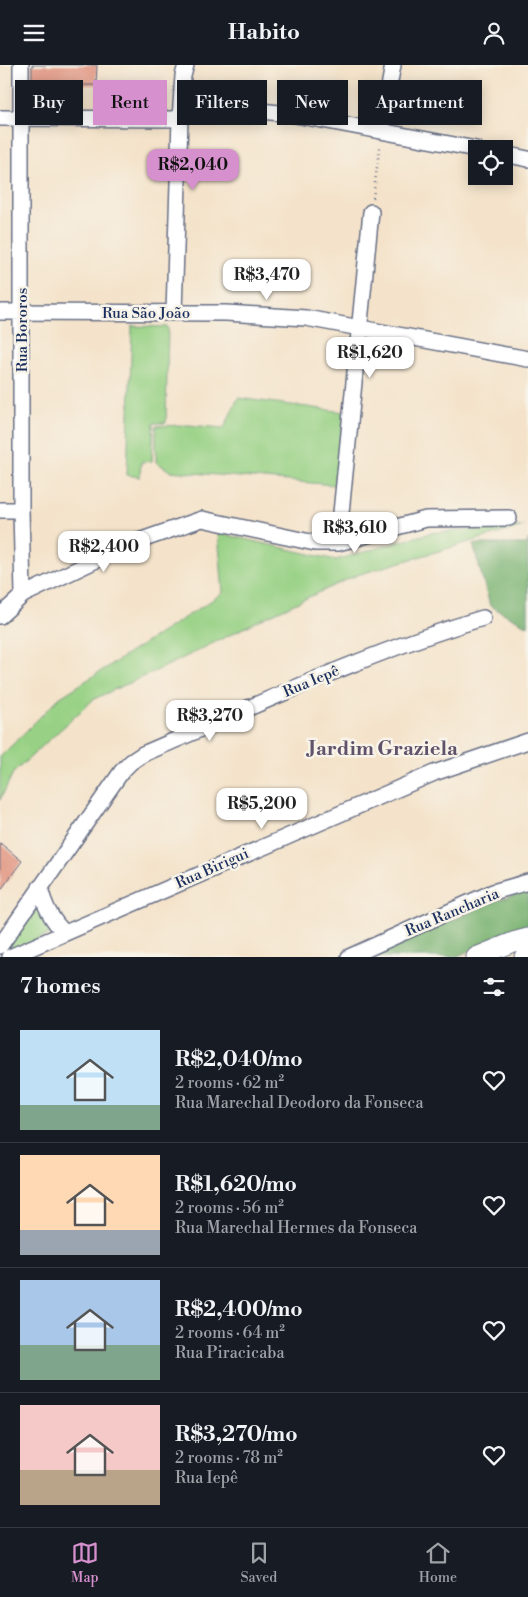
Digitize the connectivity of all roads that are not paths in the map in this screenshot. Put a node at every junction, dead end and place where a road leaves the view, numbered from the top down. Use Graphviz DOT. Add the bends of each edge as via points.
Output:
graph roads {
  1 [pos="22,65"];
  2 [pos="186,65"];
  3 [pos="393,65"];
  4 [pos="22,80"];
  5 [pos="184,80"];
  6 [pos="267,111"];
  7 [pos="0,118"];
  8 [pos="15,118"];
  9 [pos="83,118"];
  10 [pos="177,119"];
  11 [pos="21,125"];
  12 [pos="180,125"];
  13 [pos="381,131"];
  14 [pos="468,147"];
  15 [pos="513,156"];
  16 [pos="528,159"];
  17 [pos="372,212"];
  18 [pos="0,312"];
  19 [pos="22,312"];
  20 [pos="174,313"];
  21 [pos="360,327"];
  22 [pos="528,359"];
  23 [pos="0,510"];
  24 [pos="21,510"];
  25 [pos="510,518"];
  26 [pos="338,543"];
  27 [pos="23,595"];
  28 [pos="0,616"];
  29 [pos="483,618"];
  30 [pos="528,741"];
  31 [pos="528,882"];
  32 [pos="40,887"];
  33 [pos="65,933"];
  34 [pos="528,938"];
  35 [pos="0,946"];
  36 [pos="528,956"];
  37 [pos="10,957"];
  38 [pos="349,957"];
  39 [pos="476,957"];
  40 [pos="524,957"];
  1 -- 4 [label="street, Rua Bororos"];
  2 -- 5 [label="street"];
  3 -- 13 [label="street"];
  6 -- 13 [label="street"];
  7 -- 8 [label="street"];
  9 -- 10 [label="street"];
  11 -- 19 [label="street, Rua Bororos"];
  12 -- 20 [label="street"];
  13 -- 14 [label="street"];
  15 -- 16 [label="street"];
  17 -- 21 [label="street"];
  18 -- 19 [label="street, Rua São João"];
  19 -- 20 [label="street, Rua São João"];
  19 -- 24 [label="street, Rua Bororos"];
  20 -- 21 [label="street, Rua São João" via="306,318"];
  21 -- 22 [label="street, Rua São João"];
  21 -- 26 [label="street"];
  23 -- 24 [label="street"];
  24 -- 27 [label="street, Rua Bororos"];
  25 -- 26 [label="street" via="426,519"];
  26 -- 27 [label="street" via="315,543 202,519 130,544"];
  27 -- 28 [label="street"];
  29 -- 32 [label="street, Rua Iepê" via="356,662 143,754 122,771"];
  30 -- 33 [label="street, Rua Birigui" via="434,773"];
  31 -- 38 [label="street, Rua Rancharia" via="493,892"];
  32 -- 33 [label="street" via="48,913"];
  32 -- 35 [label="street, Rua Iepê"];
  33 -- 37 [label="street, Rua Birigui"];
  34 -- 39 [label="main road"];
  36 -- 40 [label="main road"];
}
